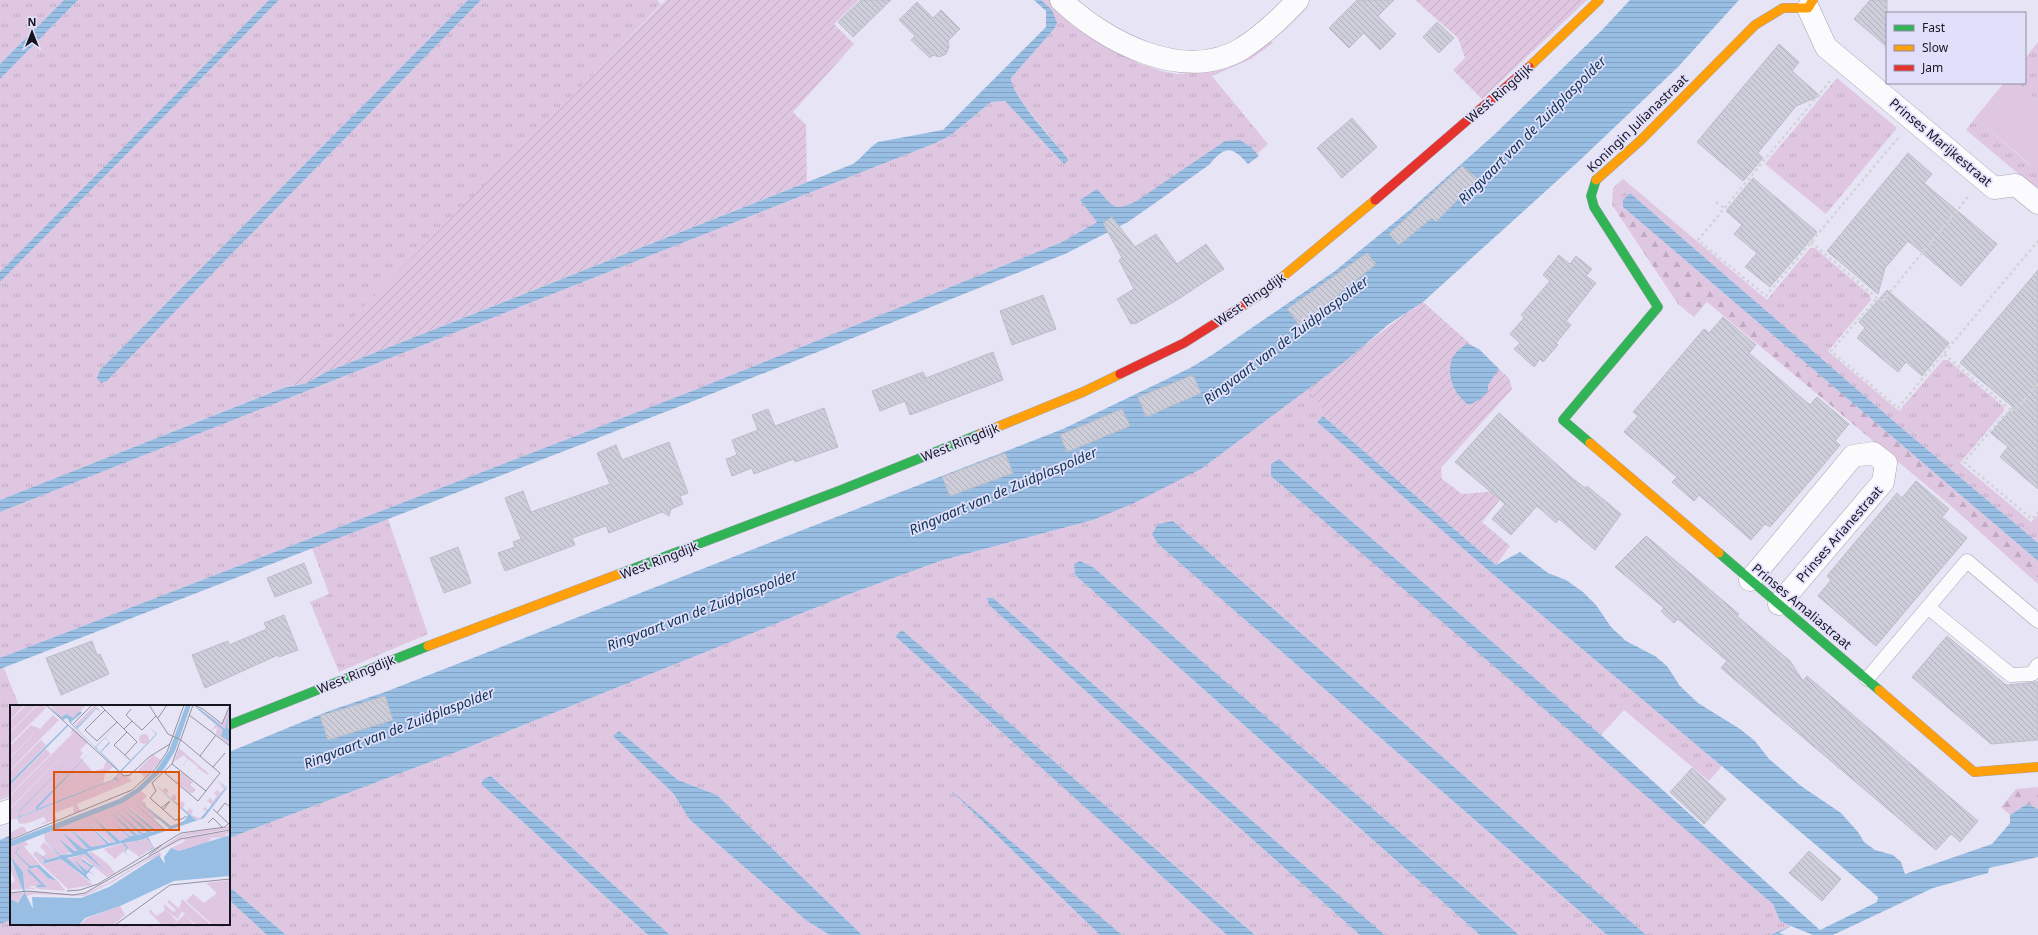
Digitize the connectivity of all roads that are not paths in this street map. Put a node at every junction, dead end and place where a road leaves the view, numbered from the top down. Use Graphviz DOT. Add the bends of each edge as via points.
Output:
graph roads {
  1 [pos="1061,0"];
  2 [pos="1298,0"];
  3 [pos="1599,0"];
  4 [pos="1810,4"];
  5 [pos="2038,204"];
  6 [pos="1563,420"];
  7 [pos="1750,580"];
  8 [pos="1779,604"];
  9 [pos="1929,608"];
  10 [pos="2038,621"];
  11 [pos="2038,665"];
  12 [pos="1867,679"];
  13 [pos="230,725"];
  14 [pos="2038,767"];
  15 [pos="10,810"];
  16 [pos="0,814"];
  1 -- 2 [label="street" via="1097,28 1129,46 1164,59 1190,61 1211,59 1242,48 1262,34"];
  3 -- 13 [label="street, West Ringdijk" via="1544,53 1414,168 1274,284 1184,343 1083,392 841,490 384,663"];
  4 -- 5 [label="street, Prinses Marijkestraat" via="1826,47 1994,188 2016,185"];
  4 -- 6 [label="street, Koningin Julianastraat" via="1783,8 1755,25 1641,140 1598,176 1591,196 1594,207 1658,307"];
  6 -- 7 [label="street, Prinses Amaliastraat"];
  7 -- 8 [label="street, Prinses Amaliastraat"];
  7 -- 8 [label="street, Prinses Arianestraat" via="1853,456 1873,453 1886,463 1883,482"];
  8 -- 12 [label="street, Prinses Amaliastraat"];
  9 -- 10 [label="lane" via="1967,561"];
  9 -- 11 [label="lane" via="2010,676 2032,674"];
  9 -- 12 [label="lane"];
  12 -- 14 [label="street, Prinses Amaliastraat" via="1974,772"];
  15 -- 16 [label="street"];
}
